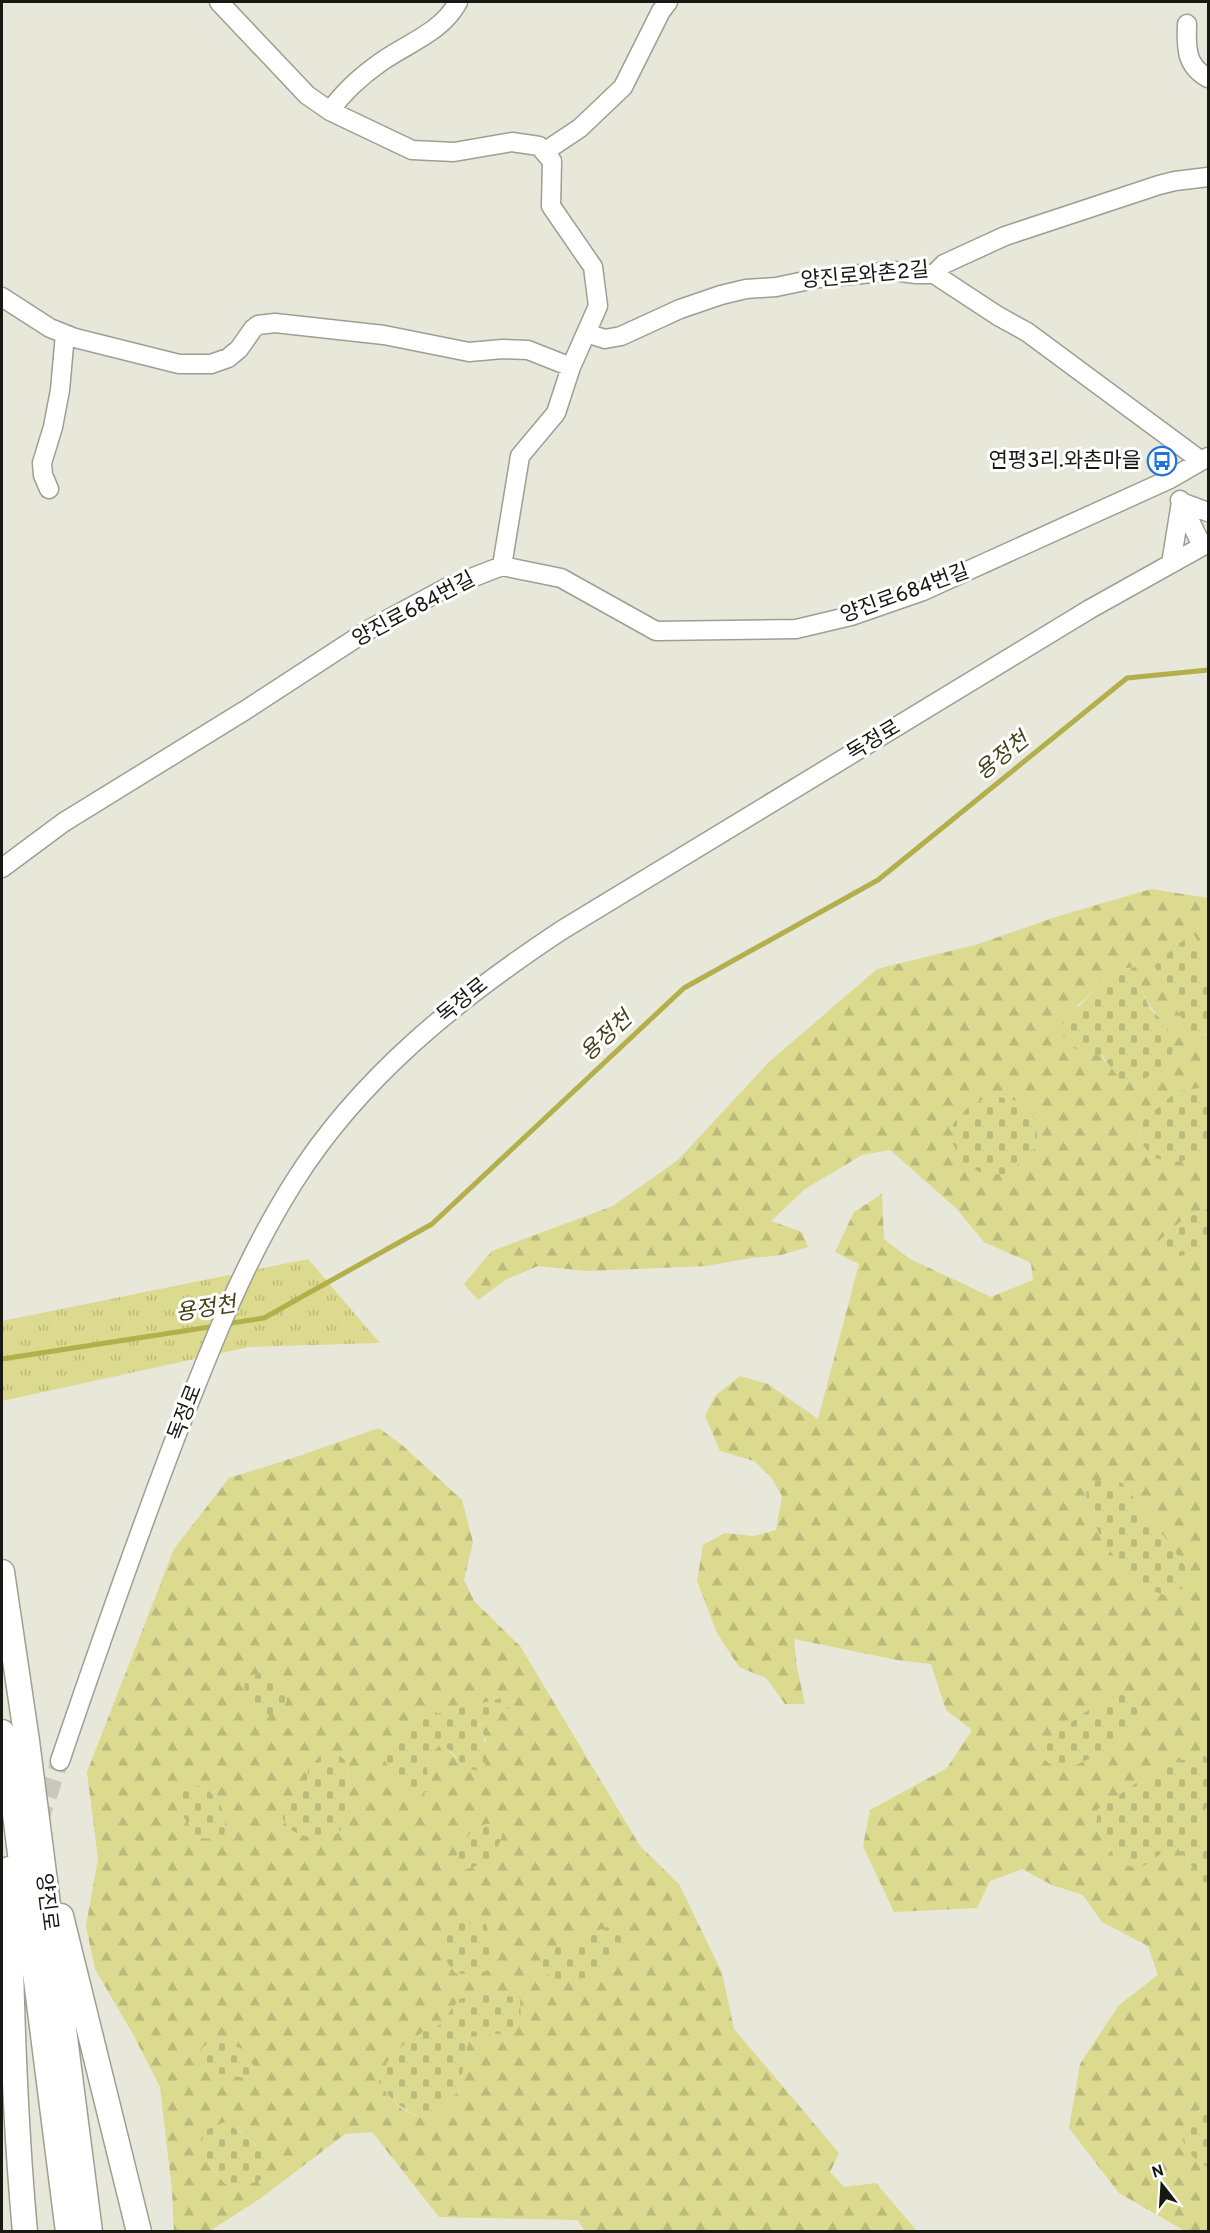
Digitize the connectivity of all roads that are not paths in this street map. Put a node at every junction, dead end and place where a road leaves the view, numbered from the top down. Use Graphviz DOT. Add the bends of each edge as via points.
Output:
graph roads {
  1 [pos="219,2"];
  2 [pos="458,2"];
  3 [pos="668,2"];
  4 [pos="1186,24"];
  5 [pos="1209,78"];
  6 [pos="330,111"];
  7 [pos="544,152"];
  8 [pos="1209,177"];
  9 [pos="934,274"];
  10 [pos="2,297"];
  11 [pos="586,333"];
  12 [pos="65,334"];
  13 [pos="571,367"];
  14 [pos="1204,458"];
  15 [pos="1170,479"];
  16 [pos="49,489"];
  17 [pos="1181,502"];
  18 [pos="1209,512"];
  19 [pos="1205,545"];
  20 [pos="1171,564"];
  21 [pos="502,566"];
  22 [pos="2,868"];
  23 [pos="2,1572"];
  24 [pos="2,1732"];
  25 [pos="27,1741"];
  26 [pos="60,1761"];
  27 [pos="7,1767"];
  28 [pos="25,2232"];
  29 [pos="68,2232"];
  30 [pos="90,2232"];
  31 [pos="139,2232"];
  1 -- 6 [label="street" via="307,95"];
  2 -- 6 [label="street" via="447,19 343,92"];
  3 -- 7 [label="street" via="623,87 580,128"];
  4 -- 5 [label="street" via="1188,60 1198,73"];
  6 -- 7 [label="street" via="412,150 454,152 512,142 539,146"];
  7 -- 11 [label="street" via="552,161 551,206 593,267 598,306"];
  8 -- 9 [label="street, 양진로와촌2길" via="1175,180 1005,236 944,264"];
  9 -- 11 [label="street, 양진로와촌2길" via="894,271 746,289 680,309 621,336 605,339"];
  9 -- 14 [label="street, 양진로684번길" via="1027,332"];
  10 -- 12 [label="street"];
  11 -- 13 [label="street"];
  12 -- 13 [label="street" via="179,364 211,364 233,354 253,329 275,323 384,335 469,352 528,350"];
  12 -- 16 [label="street" via="60,390 42,463"];
  13 -- 21 [label="street" via="556,413 520,456"];
  14 -- 15 [label="street, 양진로684번길"];
  15 -- 17 [label="street"];
  15 -- 21 [label="street, 양진로684번길" via="923,591 851,616 796,629 656,631 561,578"];
  17 -- 18 [label="street"];
  17 -- 19 [label="street"];
  17 -- 20 [label="street"];
  19 -- 20 [label="street, 독정로"];
  20 -- 26 [label="street, 독정로" via="512,963 413,1042 364,1093 294,1182 237,1289 191,1397"];
  21 -- 22 [label="street, 양진로684번길" via="448,587 370,629 64,822"];
  23 -- 25 [label="main road, 양진로"];
  24 -- 27 [label="main road, 양진로"];
  25 -- 30 [label="main road, 양진로"];
  25 -- 31 [label="main road" via="61,1916"];
  27 -- 28 [label="main road" via="11,1992"];
  27 -- 29 [label="main road, 양진로"];
}
